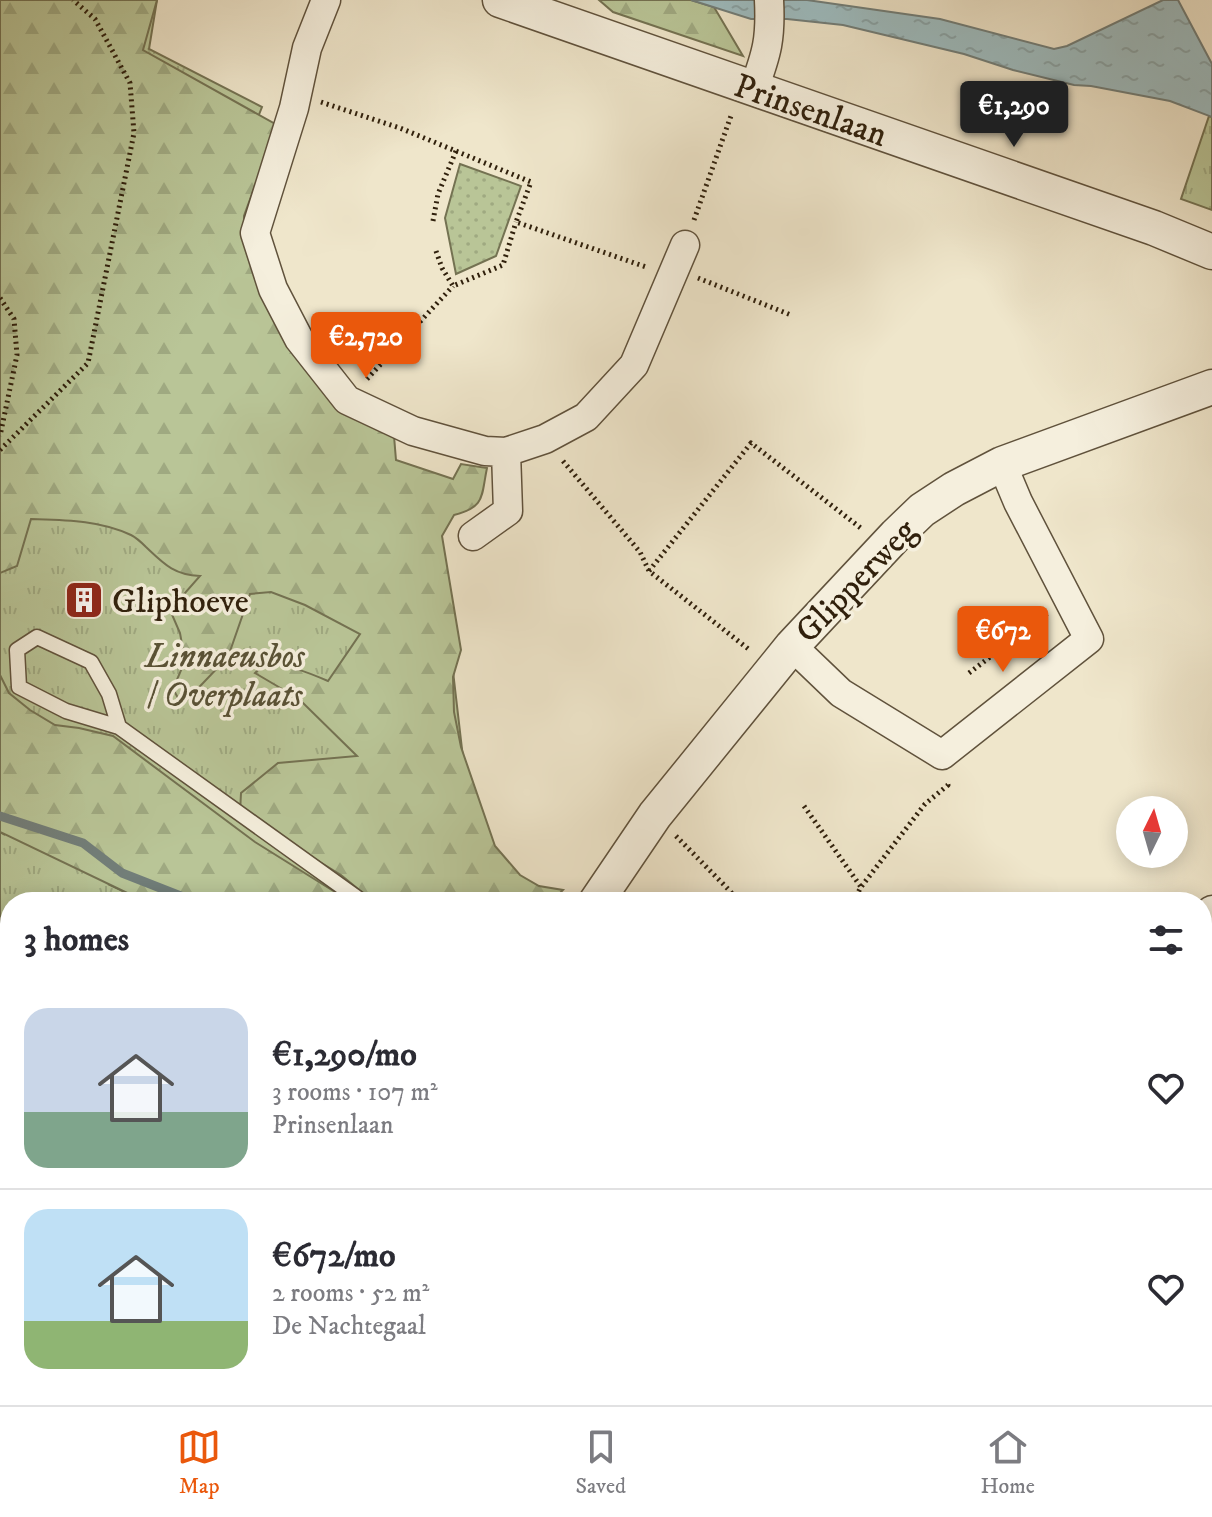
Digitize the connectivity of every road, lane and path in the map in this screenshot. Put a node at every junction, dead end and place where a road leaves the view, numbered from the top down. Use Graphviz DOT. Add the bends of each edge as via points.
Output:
graph roads {
  1 [pos="73,0"];
  2 [pos="326,0"];
  3 [pos="500,0"];
  4 [pos="769,0"];
  5 [pos="555,9"];
  6 [pos="754,88"];
  7 [pos="297,96"];
  8 [pos="456,151"];
  9 [pos="433,221"];
  10 [pos="516,222"];
  11 [pos="436,251"];
  12 [pos="1212,252"];
  13 [pos="678,263"];
  14 [pos="453,286"];
  15 [pos="0,298"];
  16 [pos="791,315"];
  17 [pos="1212,387"];
  18 [pos="347,400"];
  19 [pos="0,436"];
  20 [pos="545,439"];
  21 [pos="0,450"];
  22 [pos="506,452"];
  23 [pos="1002,464"];
  24 [pos="473,536"];
  25 [pos="884,547"];
  26 [pos="649,571"];
  27 [pos="1068,598"];
  28 [pos="783,657"];
  29 [pos="969,673"];
  30 [pos="119,727"];
  31 [pos="942,755"];
  32 [pos="804,806"];
  33 [pos="655,815"];
  34 [pos="861,887"];
  35 [pos="349,892"];
  36 [pos="603,892"];
  37 [pos="731,892"];
  38 [pos="858,892"];
  1 -- 21 [label="path" via="95,19 130,83 134,133 88,363"];
  2 -- 7 [label="street" via="307,48"];
  3 -- 5 [label="street, Prinsenlaan"];
  4 -- 6 [label="street" via="767,52"];
  5 -- 6 [label="street, Prinsenlaan"];
  6 -- 12 [label="street, Prinsenlaan"];
  6 -- 13 [label="path" via="732,113"];
  7 -- 8 [label="path"];
  7 -- 18 [label="street" via="255,233 273,289 299,339"];
  8 -- 9 [label="path"];
  8 -- 10 [label="path" via="531,182"];
  10 -- 13 [label="path"];
  10 -- 14 [label="path" via="503,265"];
  11 -- 14 [label="path"];
  13 -- 16 [label="path"];
  13 -- 20 [label="street" via="634,365 586,417"];
  14 -- 18 [label="path"];
  15 -- 19 [label="path" via="14,319 17,355"];
  17 -- 23 [label="street, Glipperweg"];
  18 -- 22 [label="street" via="413,431"];
  20 -- 22 [label="street"];
  20 -- 26 [label="path" via="640,552"];
  22 -- 24 [label="street" via="508,511"];
  23 -- 25 [label="street, Glipperweg" via="922,510"];
  23 -- 27 [label="street"];
  25 -- 26 [label="path" via="751,443"];
  25 -- 28 [label="street, Glipperweg"];
  26 -- 28 [label="path"];
  27 -- 29 [label="path"];
  27 -- 31 [label="street" via="1089,639"];
  28 -- 31 [label="street"];
  28 -- 33 [label="street, Glipperweg"];
  30 -- 30 [label="lane" via="91,662 37,637 17,650 19,687 66,711"];
  30 -- 35 [label="lane"];
  31 -- 34 [label="path" via="948,785 925,804"];
  32 -- 34 [label="path"];
  33 -- 36 [label="street, Glipperweg"];
  33 -- 37 [label="path"];
  34 -- 38 [label="path"];
}
